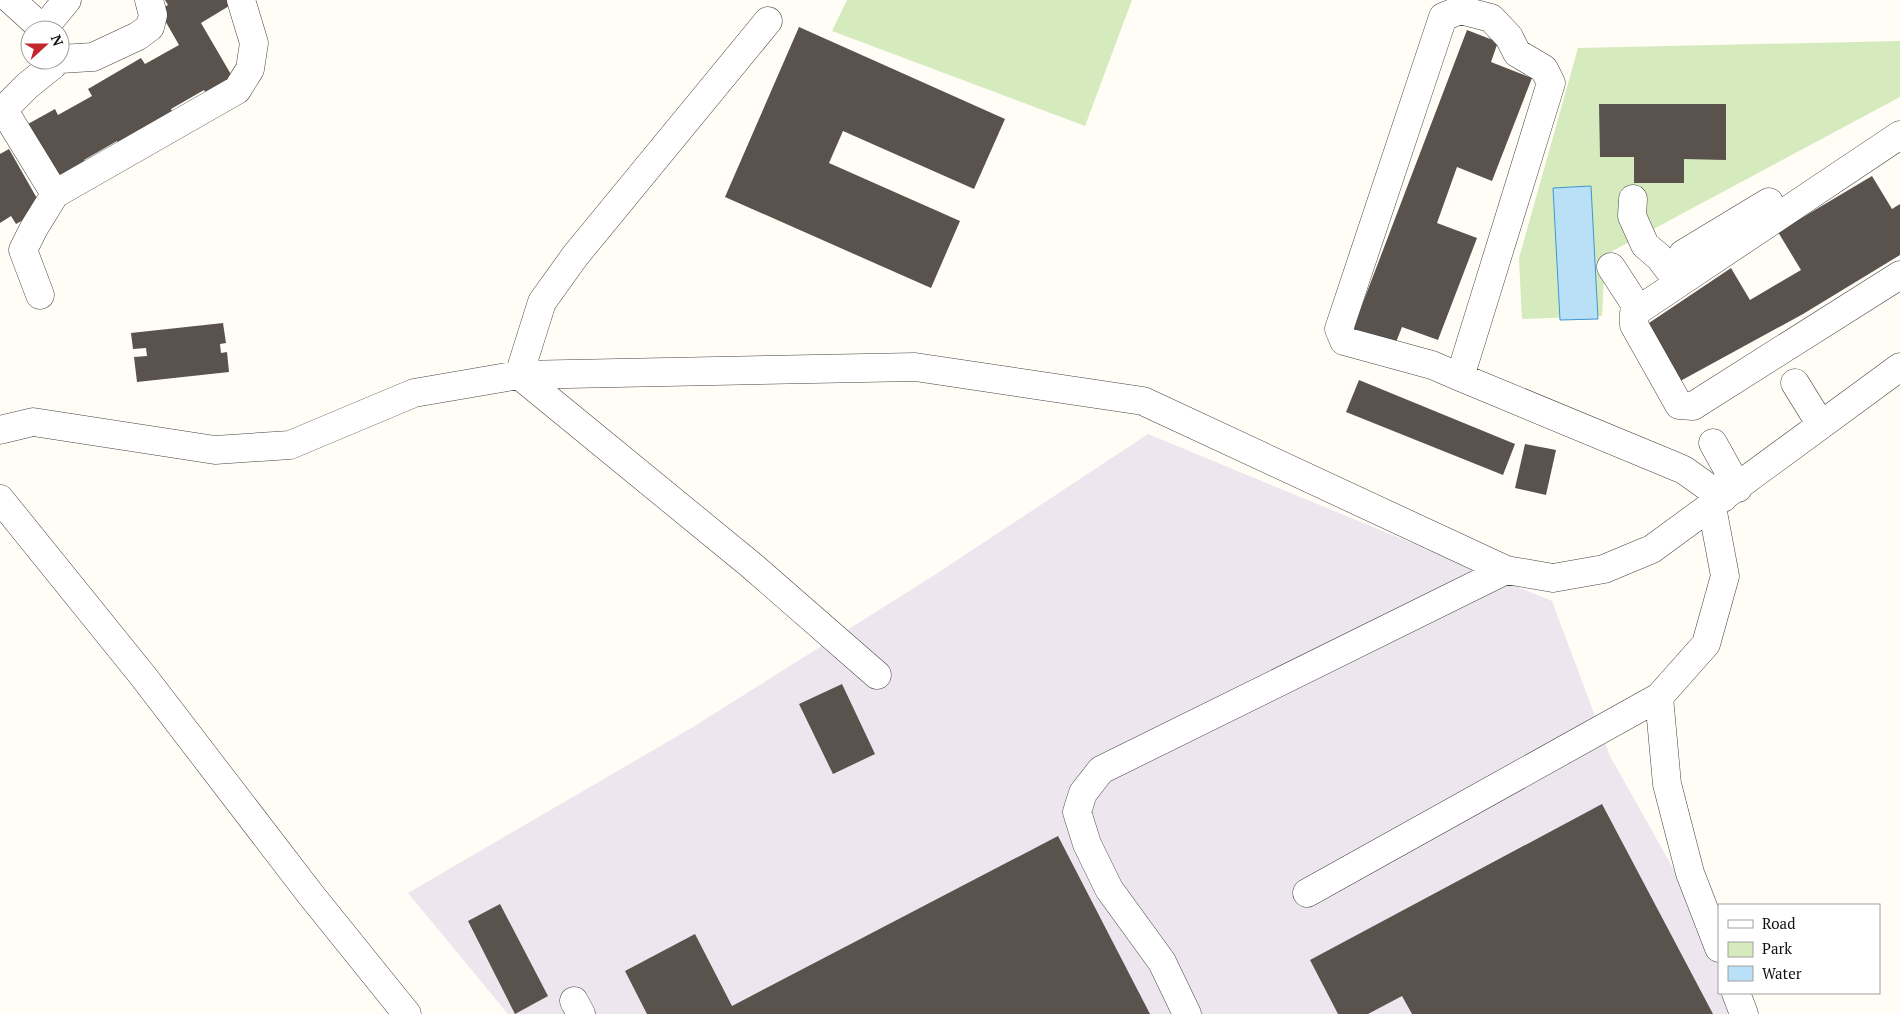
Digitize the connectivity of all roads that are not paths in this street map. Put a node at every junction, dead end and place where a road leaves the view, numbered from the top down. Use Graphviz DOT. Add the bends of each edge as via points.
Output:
graph roads {
  1 [pos="67,0"];
  2 [pos="149,0"];
  3 [pos="241,0"];
  4 [pos="14,1"];
  5 [pos="34,20"];
  6 [pos="51,20"];
  7 [pos="768,21"];
  8 [pos="70,58"];
  9 [pos="46,70"];
  10 [pos="2,111"];
  11 [pos="1900,135"];
  12 [pos="1842,174"];
  13 [pos="55,194"];
  14 [pos="1633,199"];
  15 [pos="1683,254"];
  16 [pos="1611,267"];
  17 [pos="1900,275"];
  18 [pos="1679,283"];
  19 [pos="40,295"];
  20 [pos="1639,310"];
  21 [pos="1900,367"];
  22 [pos="519,375"];
  23 [pos="1460,377"];
  24 [pos="1795,382"];
  25 [pos="1821,425"];
  26 [pos="0,430"];
  27 [pos="1713,443"];
  28 [pos="1724,498"];
  29 [pos="0,500"];
  30 [pos="1506,570"];
  31 [pos="877,675"];
  32 [pos="1659,697"];
  33 [pos="1307,893"];
  34 [pos="1718,945"];
  35 [pos="1736,994"];
  36 [pos="407,1014"];
  37 [pos="1187,1014"];
  38 [pos="1744,1014"];
  1 -- 6 [label="street"];
  2 -- 8 [label="street" via="154,15 150,27 138,36 93,57"];
  3 -- 13 [label="street" via="254,43 250,69 237,90"];
  4 -- 5 [label="street"];
  7 -- 22 [label="street" via="575,256 542,302"];
  9 -- 10 [label="street"];
  10 -- 13 [label="street"];
  11 -- 12 [label="street"];
  12 -- 15 [label="street" via="1825,168"];
  12 -- 18 [label="street"];
  13 -- 19 [label="street" via="23,250"];
  14 -- 18 [label="street" via="1632,216 1645,244"];
  16 -- 20 [label="street"];
  17 -- 20 [label="street" via="1693,406 1679,405 1634,325 1634,313"];
  18 -- 20 [label="street"];
  21 -- 25 [label="street"];
  22 -- 26 [label="street" via="414,393 290,444 215,450 33,422"];
  22 -- 30 [label="street" via="915,368 1143,401"];
  22 -- 31 [label="street" via="751,565"];
  23 -- 23 [label="street" via="1432,365 1344,341 1339,329 1443,17 1460,10 1491,18 1509,38 1517,53 1544,69 1551,83"];
  23 -- 28 [label="street" via="1677,467"];
  24 -- 25 [label="street"];
  25 -- 28 [label="street"];
  27 -- 28 [label="street"];
  28 -- 30 [label="street" via="1652,550 1604,569 1553,578"];
  28 -- 32 [label="street" via="1725,576 1706,644"];
  29 -- 36 [label="street" via="143,676"];
  30 -- 37 [label="street" via="1101,770 1083,793 1077,812 1087,844 1109,889 1162,962"];
  32 -- 33 [label="street"];
  32 -- 34 [label="street" via="1667,784 1690,873"];
  35 -- 38 [label="street"];
}
